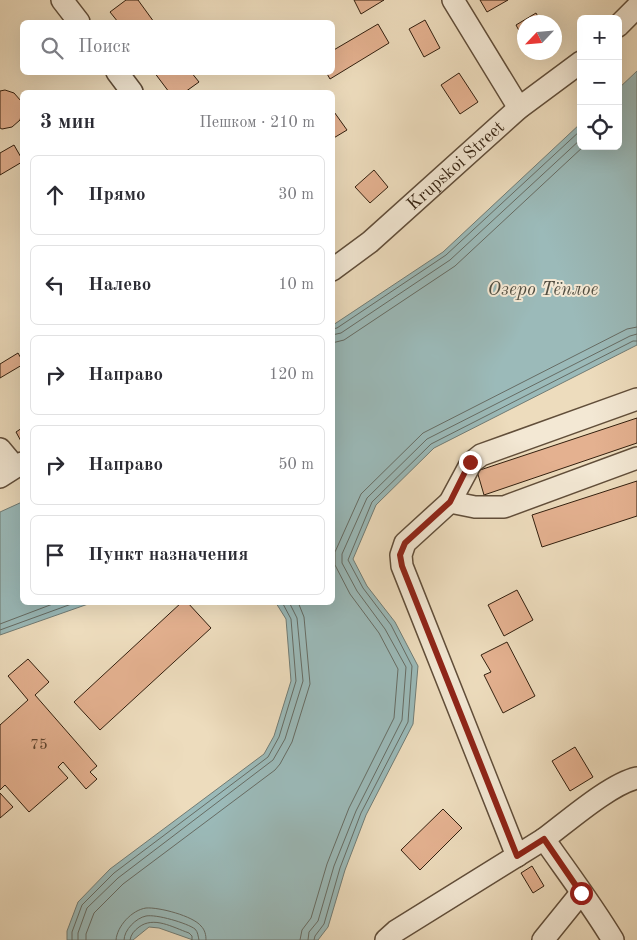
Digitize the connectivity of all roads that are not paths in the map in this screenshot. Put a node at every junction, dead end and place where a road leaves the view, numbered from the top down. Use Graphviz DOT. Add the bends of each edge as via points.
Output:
graph roads {
  1 [pos="62,0"];
  2 [pos="452,0"];
  3 [pos="637,8"];
  4 [pos="77,20"];
  5 [pos="622,22"];
  6 [pos="577,65"];
  7 [pos="119,75"];
  8 [pos="130,90"];
  9 [pos="519,108"];
  10 [pos="335,268"];
  11 [pos="637,399"];
  12 [pos="0,449"];
  13 [pos="637,458"];
  14 [pos="12,469"];
  15 [pos="450,502"];
  16 [pos="637,778"];
  17 [pos="544,839"];
  18 [pos="517,856"];
  19 [pos="581,893"];
  20 [pos="386,940"];
  21 [pos="543,940"];
  22 [pos="612,940"];
  1 -- 4 [label="street"];
  2 -- 9 [label="street"];
  3 -- 5 [label="street"];
  6 -- 9 [label="street, Krupskoi Street"];
  7 -- 8 [label="street"];
  9 -- 10 [label="street, Krupskoi Street" via="370,242"];
  11 -- 15 [label="street" via="481,455 470,462"];
  12 -- 14 [label="street"];
  13 -- 15 [label="street" via="504,506 475,507"];
  15 -- 18 [label="street" via="405,543 400,555 402,566"];
  16 -- 17 [label="street" via="598,798"];
  17 -- 18 [label="street"];
  17 -- 19 [label="street"];
  18 -- 20 [label="street"];
  19 -- 21 [label="street"];
  19 -- 22 [label="street"];
}
